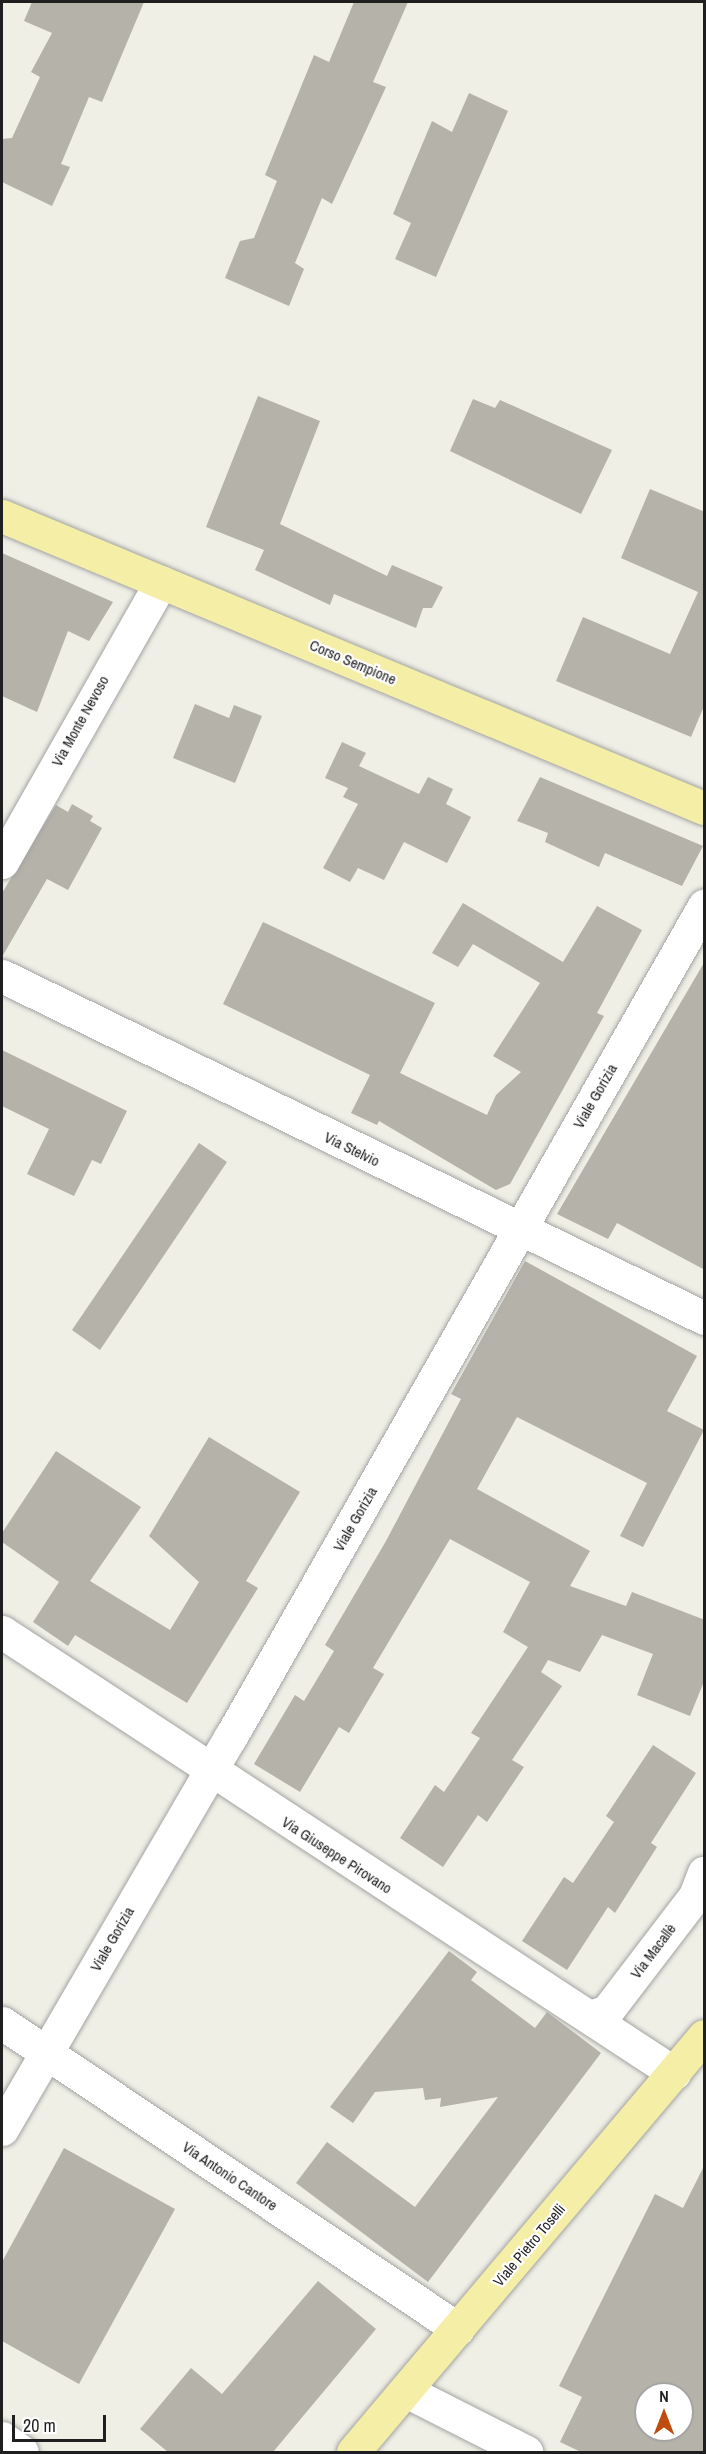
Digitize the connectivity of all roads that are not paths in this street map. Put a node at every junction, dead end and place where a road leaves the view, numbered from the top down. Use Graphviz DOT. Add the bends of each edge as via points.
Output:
graph roads {
  1 [pos="2,516"];
  2 [pos="161,582"];
  3 [pos="705,808"];
  4 [pos="2,862"];
  5 [pos="705,906"];
  6 [pos="2,976"];
  7 [pos="518,1231"];
  8 [pos="705,1318"];
  9 [pos="2,1632"];
  10 [pos="209,1772"];
  11 [pos="701,1891"];
  12 [pos="590,2017"];
  13 [pos="2,2023"];
  14 [pos="705,2037"];
  15 [pos="46,2052"];
  16 [pos="674,2073"];
  17 [pos="2,2129"];
  18 [pos="458,2329"];
  19 [pos="406,2391"];
  20 [pos="2,2438"];
  21 [pos="22,2452"];
  22 [pos="353,2452"];
  23 [pos="526,2452"];
  1 -- 2 [label="main road, Corso Sempione"];
  2 -- 3 [label="main road, Corso Sempione"];
  2 -- 4 [label="street, Via Monte Nevoso"];
  5 -- 7 [label="street, Viale Gorizia"];
  6 -- 7 [label="street, Via Stelvio"];
  7 -- 8 [label="street, Via Stelvio"];
  7 -- 10 [label="street, Viale Gorizia"];
  9 -- 10 [label="street, Via Giuseppe Pirovano"];
  10 -- 12 [label="street, Via Giuseppe Pirovano"];
  10 -- 15 [label="street, Viale Gorizia"];
  11 -- 12 [label="street, Via Macallè" via="607,2011"];
  12 -- 16 [label="street, Via Giuseppe Pirovano"];
  13 -- 15 [label="street, Via Antonio Cantore"];
  14 -- 16 [label="main road, Viale Pietro Toselli"];
  15 -- 17 [label="street, Viale Gorizia"];
  15 -- 18 [label="street, Via Antonio Cantore"];
  16 -- 18 [label="main road, Viale Pietro Toselli"];
  18 -- 19 [label="main road, Viale Pietro Toselli"];
  19 -- 22 [label="main road, Viale Pietro Toselli"];
  19 -- 23 [label="street"];
  20 -- 21 [label="street"];
}
